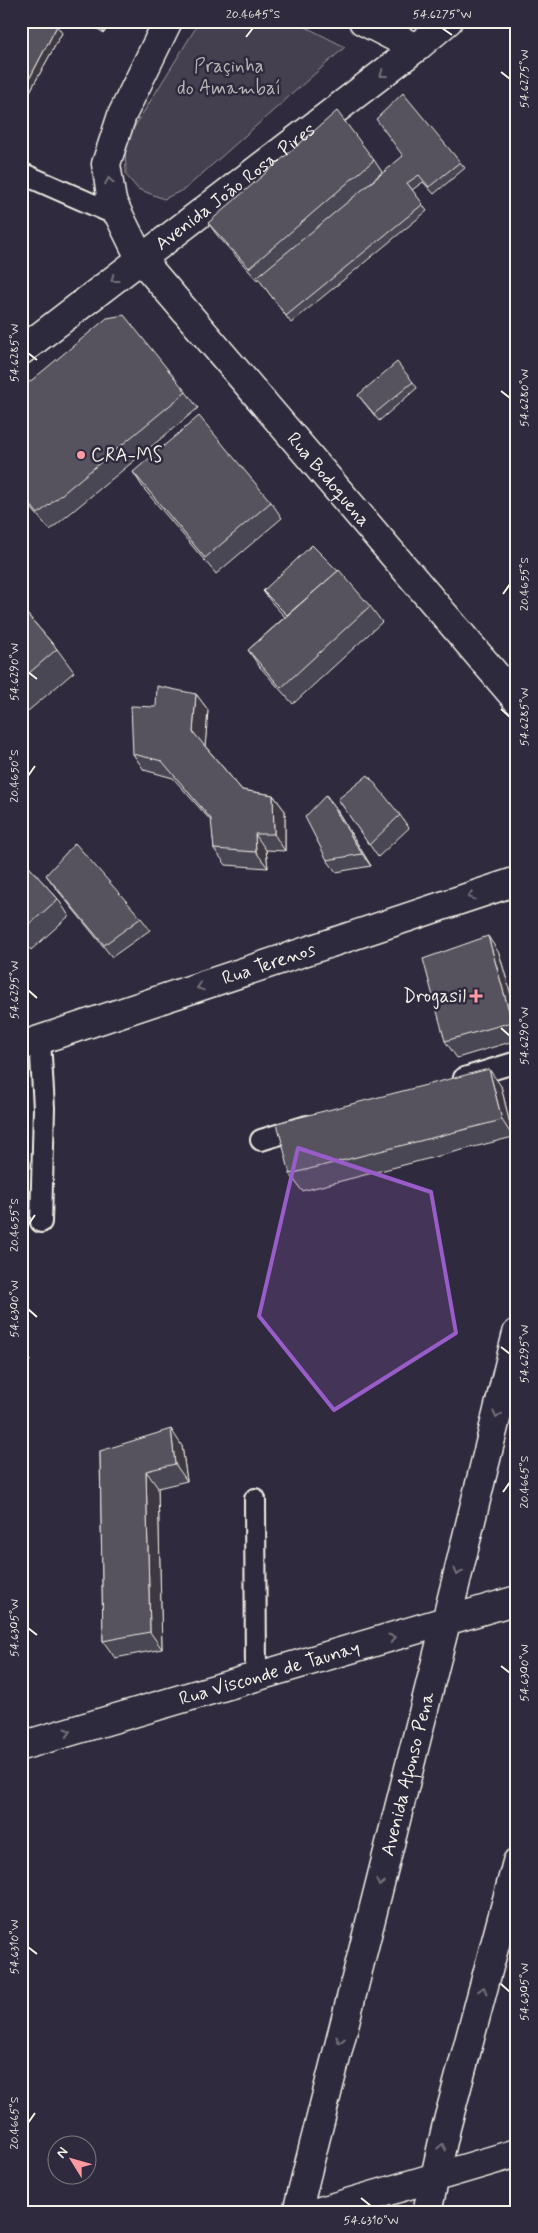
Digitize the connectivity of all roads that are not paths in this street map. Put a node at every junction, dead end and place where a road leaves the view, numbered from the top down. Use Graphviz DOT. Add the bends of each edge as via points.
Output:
graph roads {
  1 [pos="168,21"];
  2 [pos="362,21"];
  3 [pos="448,21"];
  4 [pos="416,48"];
  5 [pos="21,174"];
  6 [pos="119,216"];
  7 [pos="140,258"];
  8 [pos="21,351"];
  9 [pos="517,700"];
  10 [pos="517,881"];
  11 [pos="30,1043"];
  12 [pos="517,1062"];
  13 [pos="450,1082"];
  14 [pos="327,1120"];
  15 [pos="261,1140"];
  16 [pos="41,1222"];
  17 [pos="517,1333"];
  18 [pos="256,1499"];
  19 [pos="517,1600"];
  20 [pos="446,1622"];
  21 [pos="256,1677"];
  22 [pos="21,1746"];
  23 [pos="517,1864"];
  24 [pos="517,2153"];
  25 [pos="436,2178"];
  26 [pos="297,2212"];
  27 [pos="317,2212"];
  28 [pos="427,2212"];
  6 -- 1 [label="street, Rua Bodoquena, one-way" via="112,201 106,164 122,115"];
  2 -- 4 [label="street"];
  3 -- 4 [label="street, Avenida João Rosa Pires"];
  4 -- 7 [label="street, Avenida João Rosa Pires, one-way"];
  5 -- 6 [label="lane"];
  6 -- 7 [label="street, Rua Bodoquena"];
  7 -- 8 [label="street, Avenida João Rosa Pires, one-way"];
  7 -- 9 [label="street, Rua Bodoquena"];
  10 -- 11 [label="street, Rua Terenos, one-way"];
  11 -- 16 [label="lane" via="44,1108"];
  12 -- 13 [label="lane"];
  14 -- 15 [label="lane"];
  17 -- 20 [label="street, Avenida Afonso Pena, one-way"];
  18 -- 21 [label="lane"];
  19 -- 20 [label="street, Rua Visconde de Taunay"];
  21 -- 20 [label="street, Rua Visconde de Taunay, one-way"];
  20 -- 26 [label="street, Avenida Afonso Pena, one-way"];
  22 -- 21 [label="street, Rua Visconde de Taunay, one-way"];
  25 -- 23 [label="street, one-way" via="446,2128"];
  24 -- 25 [label="street"];
  25 -- 27 [label="street"];
  25 -- 28 [label="street"];
}
